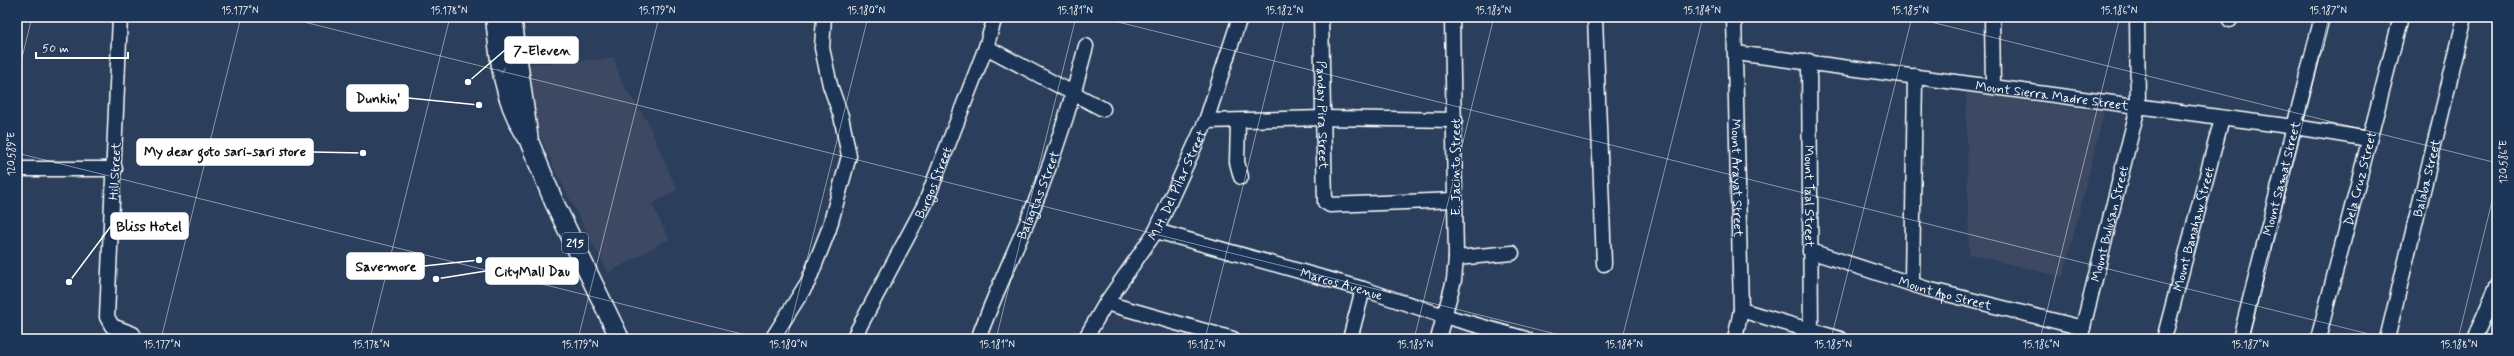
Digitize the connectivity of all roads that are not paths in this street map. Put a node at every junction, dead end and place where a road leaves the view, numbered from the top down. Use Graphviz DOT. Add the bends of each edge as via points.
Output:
graph roads {
  1 [pos="120,17"];
  2 [pos="495,17"];
  3 [pos="512,17"];
  4 [pos="824,17"];
  5 [pos="995,17"];
  6 [pos="1240,17"];
  7 [pos="1321,17"];
  8 [pos="1452,17"];
  9 [pos="1595,17"];
  10 [pos="1734,17"];
  11 [pos="1992,17"];
  12 [pos="2137,17"];
  13 [pos="2322,17"];
  14 [pos="2401,17"];
  15 [pos="2465,17"];
  16 [pos="1086,46"];
  17 [pos="986,47"];
  18 [pos="1736,53"];
  19 [pos="1809,61"];
  20 [pos="1915,76"];
  21 [pos="1993,86"];
  22 [pos="1073,95"];
  23 [pos="2138,107"];
  24 [pos="1102,110"];
  25 [pos="1324,118"];
  26 [pos="2222,118"];
  27 [pos="1455,120"];
  28 [pos="1206,121"];
  29 [pos="1238,122"];
  30 [pos="2295,126"];
  31 [pos="2369,140"];
  32 [pos="529,141"];
  33 [pos="17,169"];
  34 [pos="115,170"];
  35 [pos="1242,177"];
  36 [pos="1455,200"];
  37 [pos="1156,231"];
  38 [pos="1810,251"];
  39 [pos="1512,253"];
  40 [pos="1456,258"];
  41 [pos="1604,264"];
  42 [pos="1912,283"];
  43 [pos="2497,286"];
  44 [pos="1363,289"];
  45 [pos="1106,303"];
  46 [pos="1741,310"];
  47 [pos="1444,316"];
  48 [pos="1811,331"];
  49 [pos="2081,334"];
  50 [pos="133,336"];
  51 [pos="620,339"];
  52 [pos="772,339"];
  53 [pos="853,339"];
  54 [pos="978,339"];
  55 [pos="1085,339"];
  56 [pos="1233,339"];
  57 [pos="1350,339"];
  58 [pos="1438,339"];
  59 [pos="1526,339"];
  60 [pos="1735,339"];
  61 [pos="1840,339"];
  62 [pos="2164,339"];
  63 [pos="2240,339"];
  64 [pos="2318,339"];
  65 [pos="2387,339"];
  66 [pos="2474,339"];
  1 -- 34 [label="street, Hill Street"];
  2 -- 32 [label="main road, 215, one-way" via="506,93 515,119"];
  3 -- 32 [label="main road, 215"];
  4 -- 52 [label="street" via="822,48 830,85 848,142 849,156 829,229 808,282"];
  5 -- 17 [label="street, Burgos Street"];
  6 -- 28 [label="street, M.H. Del Pilar Street"];
  7 -- 25 [label="street, Panday Pira Street"];
  8 -- 27 [label="street, E. Jacinto Street"];
  9 -- 41 [label="street"];
  10 -- 18 [label="street, Mount Arayat Street"];
  11 -- 21 [label="street"];
  12 -- 23 [label="street, Mount Bulusan Street"];
  13 -- 30 [label="street, Mount Samat Street"];
  14 -- 31 [label="street, Dela Cruz Street"];
  15 -- 65 [label="street, Balaba Street"];
  16 -- 22 [label="street, Balagtas Street"];
  17 -- 22 [label="street"];
  17 -- 53 [label="street, Burgos Street" via="925,204"];
  18 -- 19 [label="street, Mount Sierra Madre Street"];
  18 -- 46 [label="street, Mount Arayat Street"];
  19 -- 20 [label="street, Mount Sierra Madre Street"];
  19 -- 38 [label="street, Mount Taal Street"];
  20 -- 21 [label="street, Mount Sierra Madre Street"];
  20 -- 42 [label="street"];
  21 -- 23 [label="street, Mount Sierra Madre Street"];
  22 -- 24 [label="street"];
  22 -- 54 [label="street, Balagtas Street" via="1041,188 997,287"];
  23 -- 26 [label="street, Mount Sierra Madre Street"];
  23 -- 49 [label="street, Mount Bulusan Street"];
  25 -- 27 [label="street"];
  25 -- 29 [label="street"];
  25 -- 36 [label="street, Panday Pira Street" via="1325,202 1335,205"];
  26 -- 30 [label="street, Mount Sierra Madre Street"];
  26 -- 62 [label="street, Mount Banahaw Street"];
  27 -- 36 [label="street, E. Jacinto Street"];
  28 -- 29 [label="street"];
  28 -- 37 [label="street, M.H. Del Pilar Street"];
  29 -- 35 [label="street" via="1237,162"];
  30 -- 31 [label="street, Mount Sierra Madre Street"];
  30 -- 63 [label="street, Mount Samat Street"];
  31 -- 64 [label="street, Dela Cruz Street"];
  32 -- 51 [label="main road, 215" via="554,202"];
  33 -- 34 [label="street"];
  34 -- 50 [label="street, Hill Street" via="107,317 112,326"];
  36 -- 40 [label="street, E. Jacinto Street"];
  37 -- 44 [label="street, Marcos Avenue"];
  37 -- 45 [label="street, M.H. Del Pilar Street"];
  38 -- 42 [label="street, Mount Apo Street"];
  38 -- 48 [label="street, Mount Taal Street"];
  39 -- 40 [label="street"];
  40 -- 47 [label="street, E. Jacinto Street" via="1454,280"];
  42 -- 49 [label="street, Mount Apo Street"];
  43 -- 66 [label="street"];
  44 -- 47 [label="street, Marcos Avenue"];
  44 -- 57 [label="street"];
  45 -- 55 [label="street, M.H. Del Pilar Street"];
  45 -- 56 [label="street"];
  46 -- 48 [label="street"];
  46 -- 60 [label="street, Mount Arayat Street"];
  47 -- 58 [label="street, E. Jacinto Street"];
  47 -- 59 [label="street, Marcos Avenue"];
  48 -- 61 [label="street"];
}
